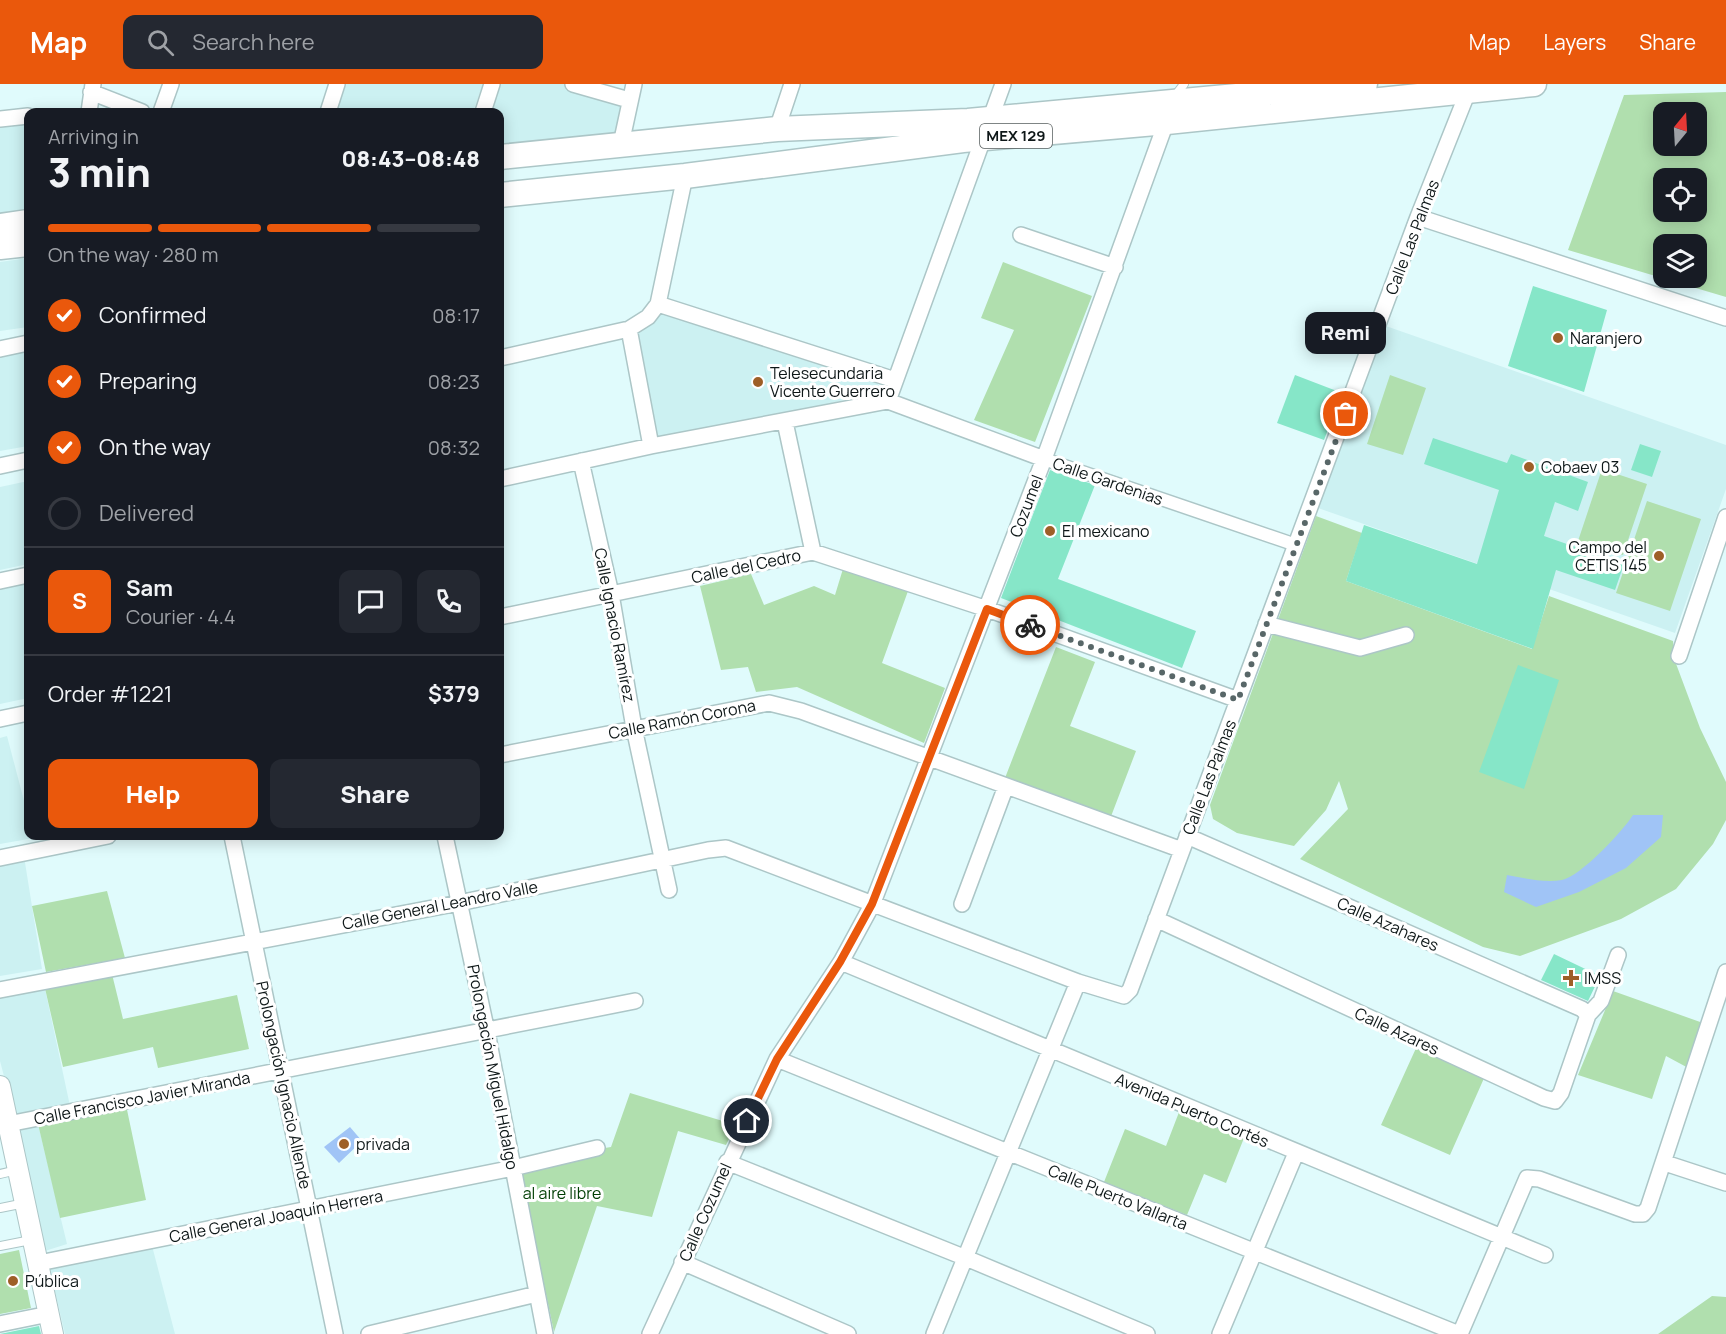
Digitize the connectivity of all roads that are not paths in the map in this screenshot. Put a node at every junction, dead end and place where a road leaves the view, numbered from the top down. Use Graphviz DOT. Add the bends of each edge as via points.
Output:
graph roads {
  1 [pos="171,84"];
  2 [pos="337,84"];
  3 [pos="492,84"];
  4 [pos="573,84"];
  5 [pos="634,84"];
  6 [pos="792,84"];
  7 [pos="1003,84"];
  8 [pos="1184,84"];
  9 [pos="1365,84"];
  10 [pos="1534,84"];
  11 [pos="1470,87"];
  12 [pos="92,88"];
  13 [pos="629,100"];
  14 [pos="90,108"];
  15 [pos="134,108"];
  16 [pos="162,108"];
  17 [pos="329,108"];
  18 [pos="484,108"];
  19 [pos="1168,113"];
  20 [pos="24,116"];
  21 [pos="0,119"];
  22 [pos="989,128"];
  23 [pos="777,129"];
  24 [pos="621,144"];
  25 [pos="504,157"];
  26 [pos="685,176"];
  27 [pos="504,195"];
  28 [pos="1419,217"];
  29 [pos="24,223"];
  30 [pos="0,226"];
  31 [pos="1021,235"];
  32 [pos="24,244"];
  33 [pos="0,247"];
  34 [pos="1115,267"];
  35 [pos="658,304"];
  36 [pos="1726,318"];
  37 [pos="629,328"];
  38 [pos="24,344"];
  39 [pos="0,349"];
  40 [pos="504,357"];
  41 [pos="895,380"];
  42 [pos="888,401"];
  43 [pos="784,422"];
  44 [pos="651,446"];
  45 [pos="1044,459"];
  46 [pos="24,461"];
  47 [pos="581,461"];
  48 [pos="0,466"];
  49 [pos="504,478"];
  50 [pos="1726,517"];
  51 [pos="1296,545"];
  52 [pos="813,552"];
  53 [pos="24,576"];
  54 [pos="0,581"];
  55 [pos="611,594"];
  56 [pos="987,609"];
  57 [pos="504,616"];
  58 [pos="1266,624"];
  59 [pos="1406,634"];
  60 [pos="1679,656"];
  61 [pos="1238,700"];
  62 [pos="24,714"];
  63 [pos="0,718"];
  64 [pos="634,728"];
  65 [pos="504,754"];
  66 [pos="929,758"];
  67 [pos="1006,786"];
  68 [pos="88,840"];
  69 [pos="233,840"];
  70 [pos="446,840"];
  71 [pos="1184,843"];
  72 [pos="0,858"];
  73 [pos="664,860"];
  74 [pos="669,890"];
  75 [pos="459,903"];
  76 [pos="872,904"];
  77 [pos="962,904"];
  78 [pos="1156,919"];
  79 [pos="254,941"];
  80 [pos="1618,955"];
  81 [pos="840,962"];
  82 [pos="1726,972"];
  83 [pos="1078,982"];
  84 [pos="0,990"];
  85 [pos="1124,996"];
  86 [pos="635,1001"];
  87 [pos="1588,1014"];
  88 [pos="487,1032"];
  89 [pos="1050,1050"];
  90 [pos="777,1059"];
  91 [pos="281,1071"];
  92 [pos="0,1090"];
  93 [pos="8,1124"];
  94 [pos="597,1148"];
  95 [pos="1009,1153"];
  96 [pos="1296,1154"];
  97 [pos="727,1162"];
  98 [pos="1665,1163"];
  99 [pos="513,1168"];
  100 [pos="9,1172"];
  101 [pos="1726,1183"];
  102 [pos="25,1203"];
  103 [pos="0,1208"];
  104 [pos="309,1210"];
  105 [pos="1501,1238"];
  106 [pos="33,1239"];
  107 [pos="0,1246"];
  108 [pos="1256,1252"];
  109 [pos="1545,1255"];
  110 [pos="966,1257"];
  111 [pos="682,1262"];
  112 [pos="39,1263"];
  113 [pos="537,1294"];
  114 [pos="49,1314"];
  115 [pos="0,1324"];
  116 [pos="53,1334"];
  117 [pos="335,1334"];
  118 [pos="369,1334"];
  119 [pos="545,1334"];
  120 [pos="650,1334"];
  121 [pos="848,1334"];
  122 [pos="934,1334"];
  123 [pos="1147,1334"];
  124 [pos="1220,1334"];
  125 [pos="1460,1334"];
  1 -- 16 [label="street"];
  2 -- 17 [label="street"];
  3 -- 18 [label="street"];
  4 -- 13 [label="street"];
  5 -- 13 [label="street"];
  6 -- 23 [label="street"];
  7 -- 22 [label="street"];
  8 -- 19 [label="lane"];
  9 -- 19 [label="main road, MEX 129"];
  10 -- 11 [label="main road, MEX 129"];
  11 -- 19 [label="main road, MEX 129"];
  11 -- 28 [label="street, Calle Las Palmas"];
  12 -- 14 [label="street"];
  12 -- 15 [label="street"];
  13 -- 24 [label="street"];
  19 -- 22 [label="main road, MEX 129"];
  19 -- 34 [label="street, Cozumel"];
  20 -- 21 [label="street"];
  22 -- 23 [label="main road, MEX 129"];
  22 -- 26 [label="main road, MEX 129"];
  22 -- 41 [label="street"];
  23 -- 24 [label="main road, MEX 129"];
  24 -- 25 [label="main road, MEX 129"];
  26 -- 27 [label="main road, MEX 129"];
  26 -- 35 [label="street"];
  28 -- 36 [label="street"];
  28 -- 51 [label="street, Calle Las Palmas"];
  29 -- 30 [label="main road"];
  31 -- 34 [label="street"];
  32 -- 33 [label="main road"];
  34 -- 45 [label="street, Cozumel"];
  35 -- 37 [label="street" via="648,317"];
  35 -- 41 [label="street"];
  37 -- 40 [label="street"];
  37 -- 44 [label="street"];
  38 -- 39 [label="street"];
  41 -- 42 [label="street"];
  42 -- 43 [label="street"];
  42 -- 45 [label="street, Calle Gardenias"];
  43 -- 44 [label="street"];
  43 -- 52 [label="street"];
  44 -- 47 [label="street"];
  45 -- 51 [label="street, Calle Gardenias"];
  45 -- 56 [label="street, Cozumel"];
  46 -- 48 [label="street"];
  47 -- 49 [label="street"];
  47 -- 55 [label="street, Calle Ignacio Ramírez"];
  50 -- 60 [label="street"];
  51 -- 58 [label="street, Calle Las Palmas"];
  52 -- 55 [label="street, Calle del Cedro"];
  52 -- 56 [label="street, Calle del Cedro"];
  53 -- 54 [label="street"];
  55 -- 57 [label="street, Calle del Cedro"];
  55 -- 64 [label="street, Calle Ignacio Ramírez"];
  56 -- 61 [label="street, Calle del Cedro"];
  56 -- 66 [label="street, Cozumel"];
  58 -- 59 [label="street" via="1360,648"];
  58 -- 61 [label="street, Calle Las Palmas"];
  61 -- 71 [label="street, Calle Las Palmas"];
  62 -- 63 [label="street"];
  64 -- 65 [label="street, Calle Ramón Corona"];
  64 -- 66 [label="street, Calle Ramón Corona" via="769,703"];
  64 -- 73 [label="street, Calle Ignacio Ramírez"];
  66 -- 67 [label="street, Calle Ramón Corona"];
  66 -- 76 [label="street, Cozumel"];
  67 -- 71 [label="street, Calle Azahares"];
  67 -- 77 [label="street"];
  68 -- 72 [label="street"];
  69 -- 79 [label="street, Prolongación Ignacio Allende"];
  70 -- 75 [label="street, Prolongación Miguel Hidalgo"];
  71 -- 78 [label="street, Calle Las Palmas"];
  71 -- 87 [label="street, Calle Azahares"];
  73 -- 74 [label="street, Calle Ignacio Ramírez"];
  73 -- 75 [label="street, Calle General Leandro Valle"];
  73 -- 76 [label="street, Calle General Leandro Valle" via="726,849"];
  75 -- 79 [label="street, Calle General Leandro Valle"];
  75 -- 88 [label="street, Prolongación Miguel Hidalgo"];
  76 -- 81 [label="street, Calle Cozumel"];
  76 -- 83 [label="street, Calle General Leandro Valle"];
  78 -- 85 [label="street, Calle Las Palmas" via="1130,990"];
  78 -- 87 [label="street, Calle Azares" via="1555,1101"];
  79 -- 84 [label="street, Calle General Leandro Valle"];
  79 -- 91 [label="street, Prolongación Ignacio Allende"];
  80 -- 87 [label="street" via="1601,1001"];
  81 -- 89 [label="street, Avenida Puerto Cortés"];
  81 -- 90 [label="street, Calle Cozumel"];
  82 -- 98 [label="street"];
  83 -- 85 [label="street, Calle General Leandro Valle"];
  83 -- 89 [label="street"];
  86 -- 88 [label="street, Calle Francisco Javier Miranda"];
  88 -- 91 [label="street, Calle Francisco Javier Miranda"];
  88 -- 99 [label="street, Prolongación Miguel Hidalgo"];
  89 -- 95 [label="street"];
  89 -- 96 [label="street, Avenida Puerto Cortés"];
  90 -- 95 [label="street, Calle Puerto Vallarta"];
  90 -- 97 [label="street, Calle Cozumel"];
  91 -- 93 [label="street, Calle Francisco Javier Miranda"];
  91 -- 104 [label="street, Prolongación Ignacio Allende"];
  92 -- 93 [label="street"];
  93 -- 100 [label="street"];
  94 -- 99 [label="street, Calle General Joaquín Herrera"];
  95 -- 108 [label="street, Calle Puerto Vallarta"];
  95 -- 110 [label="street"];
  96 -- 105 [label="street, Avenida Puerto Cortés"];
  96 -- 108 [label="street"];
  97 -- 110 [label="street"];
  97 -- 111 [label="street, Calle Cozumel"];
  98 -- 101 [label="street"];
  98 -- 105 [label="street" via="1643,1214 1527,1178"];
  99 -- 104 [label="street, Calle General Joaquín Herrera"];
  99 -- 113 [label="street, Prolongación Miguel Hidalgo"];
  100 -- 102 [label="street"];
  102 -- 103 [label="lane"];
  102 -- 106 [label="street"];
  104 -- 112 [label="street, Calle General Joaquín Herrera"];
  104 -- 117 [label="street, Prolongación Ignacio Allende"];
  105 -- 109 [label="street, Avenida Puerto Cortés"];
  105 -- 125 [label="street"];
  106 -- 107 [label="lane"];
  106 -- 112 [label="street"];
  108 -- 124 [label="street"];
  108 -- 125 [label="street, Calle Puerto Vallarta"];
  110 -- 122 [label="street"];
  110 -- 123 [label="street"];
  111 -- 120 [label="street, Calle Cozumel"];
  111 -- 121 [label="street"];
  112 -- 114 [label="street"];
  113 -- 118 [label="street"];
  113 -- 119 [label="street, Prolongación Miguel Hidalgo"];
  114 -- 115 [label="street"];
  114 -- 116 [label="street"];
}
